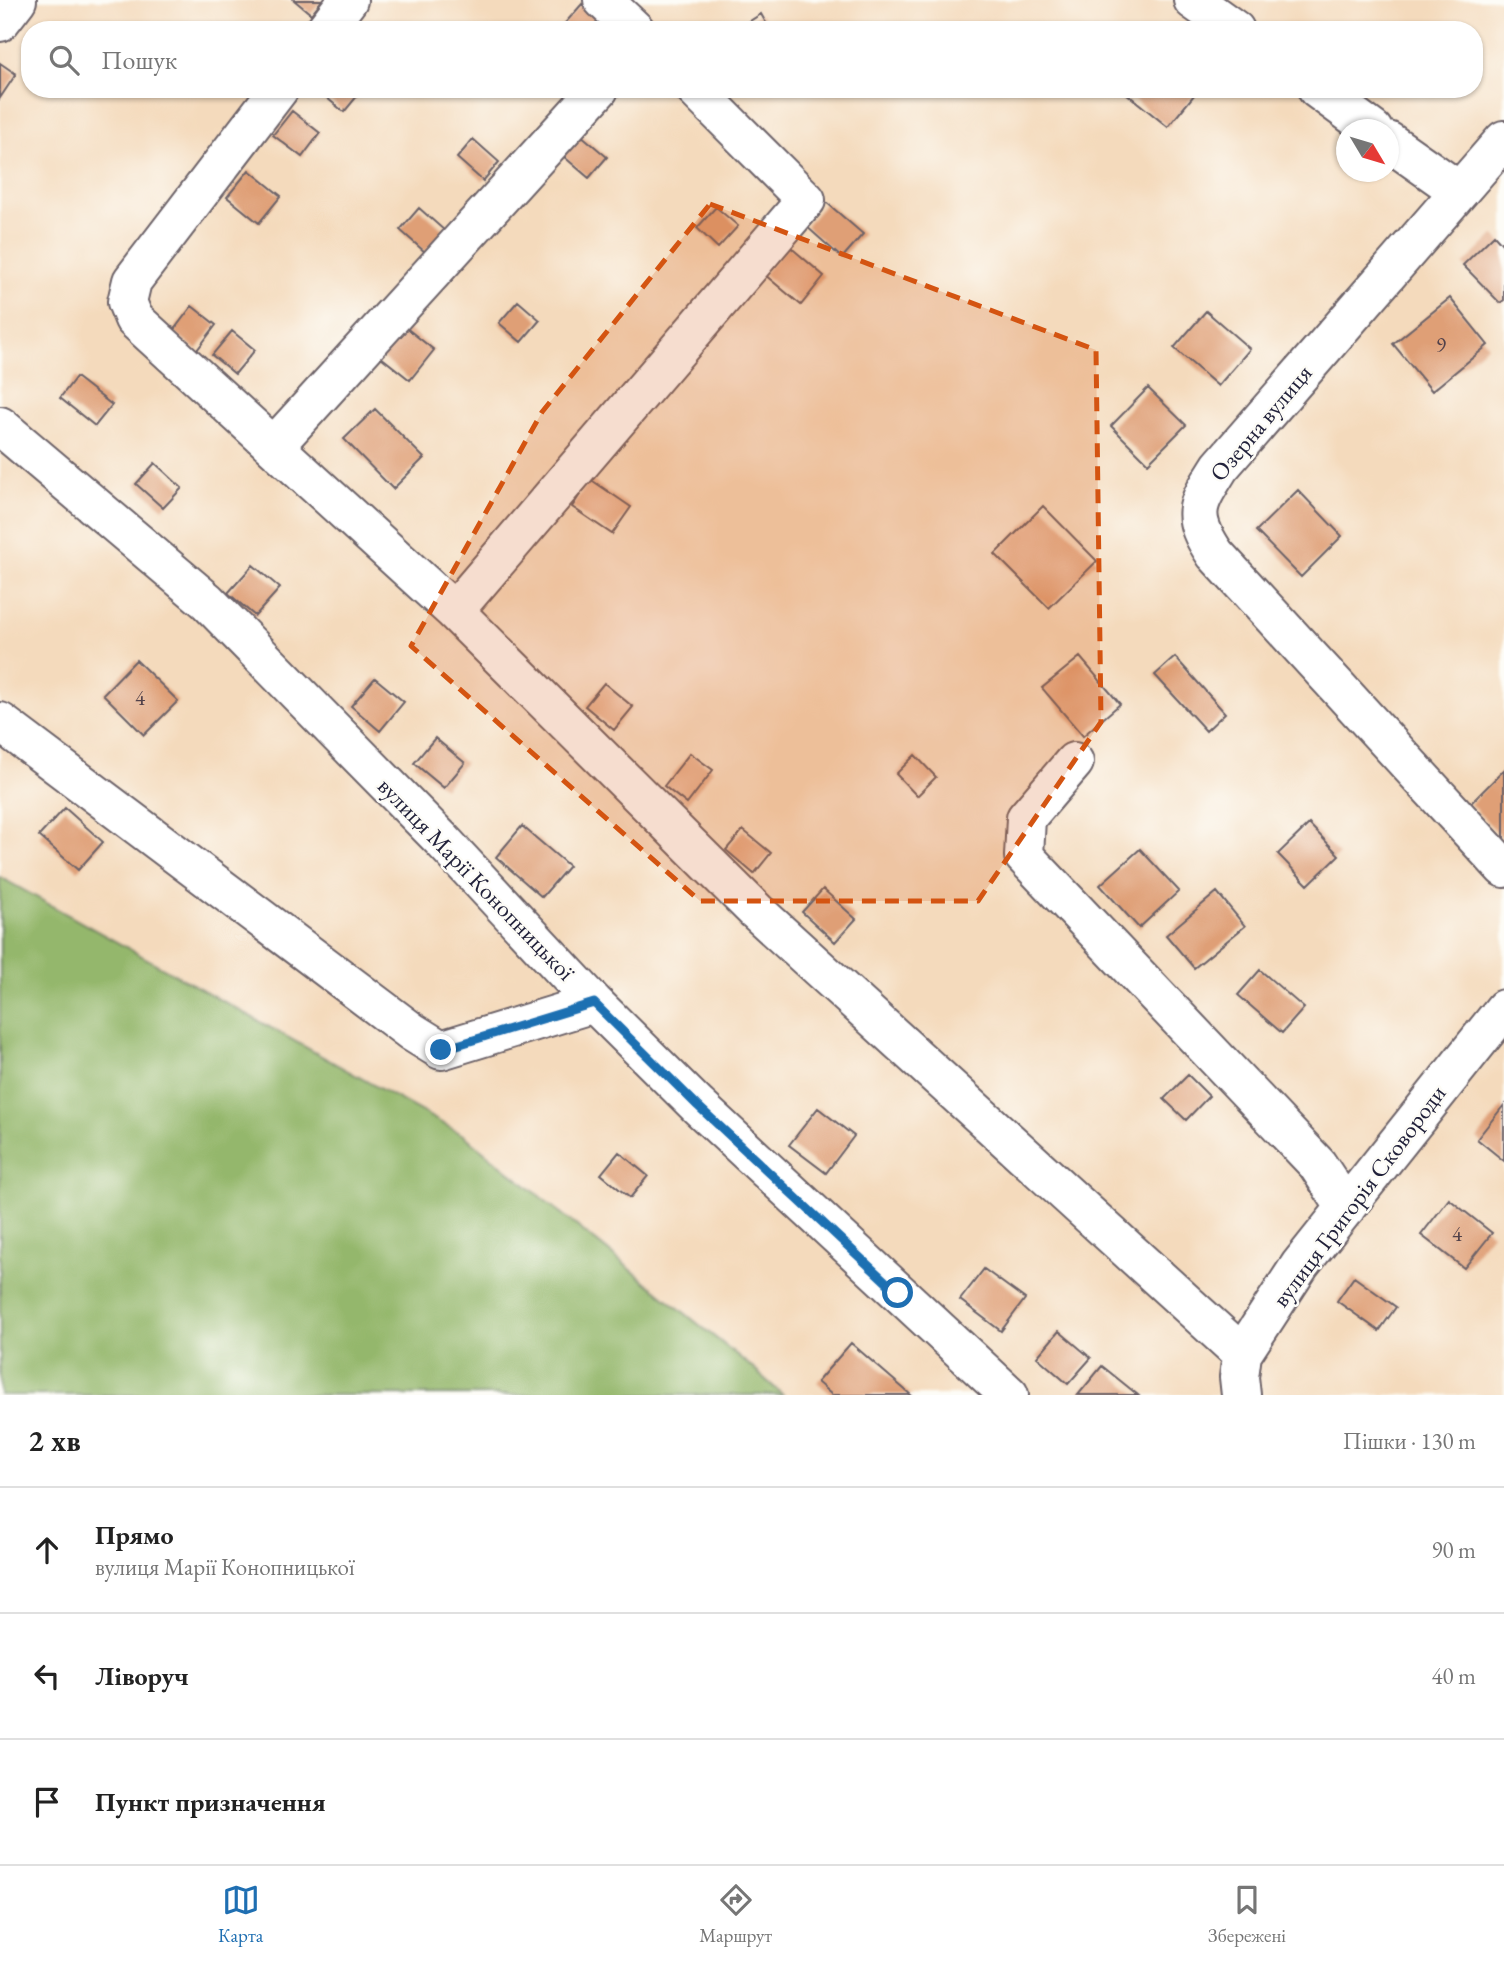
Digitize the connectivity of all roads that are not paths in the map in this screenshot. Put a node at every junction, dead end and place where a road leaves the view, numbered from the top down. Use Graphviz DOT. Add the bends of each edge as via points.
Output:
graph roads {
  1 [pos="18,0"];
  2 [pos="348,0"];
  3 [pos="603,0"];
  4 [pos="1193,0"];
  5 [pos="332,21"];
  6 [pos="625,21"];
  7 [pos="1222,21"];
  8 [pos="0,22"];
  9 [pos="272,98"];
  10 [pos="591,98"];
  11 [pos="704,98"];
  12 [pos="1329,98"];
  13 [pos="1358,119"];
  14 [pos="1504,140"];
  15 [pos="1399,149"];
  16 [pos="1459,191"];
  17 [pos="0,426"];
  18 [pos="274,446"];
  19 [pos="454,611"];
  20 [pos="0,722"];
  21 [pos="1074,762"];
  22 [pos="1504,868"];
  23 [pos="594,1003"];
  24 [pos="1504,1009"];
  25 [pos="1346,1208"];
  26 [pos="1242,1354"];
  27 [pos="1009,1395"];
  28 [pos="1241,1395"];
  1 -- 8 [label="street"];
  2 -- 5 [label="street"];
  3 -- 6 [label="street"];
  4 -- 7 [label="street"];
  9 -- 18 [label="street" via="132,281 127,302 134,319"];
  10 -- 18 [label="street"];
  11 -- 19 [label="street" via="806,200"];
  12 -- 13 [label="street"];
  14 -- 16 [label="street, Озерна вулиця"];
  15 -- 16 [label="street"];
  16 -- 22 [label="street, Озерна вулиця" via="1220,467 1201,498 1197,517 1215,554"];
  17 -- 23 [label="street, вулиця Марії Конопницької" via="206,601 441,839"];
  18 -- 19 [label="street"];
  19 -- 26 [label="street" via="757,911"];
  20 -- 23 [label="street" via="441,1050"];
  21 -- 25 [label="street" via="1026,818 1024,856 1317,1164"];
  23 -- 27 [label="street, вулиця Марії Конопницької"];
  24 -- 25 [label="street, вулиця Григорія Сковороди"];
  25 -- 26 [label="street, вулиця Григорія Сковороди" via="1300,1265"];
  26 -- 28 [label="street"];
}
